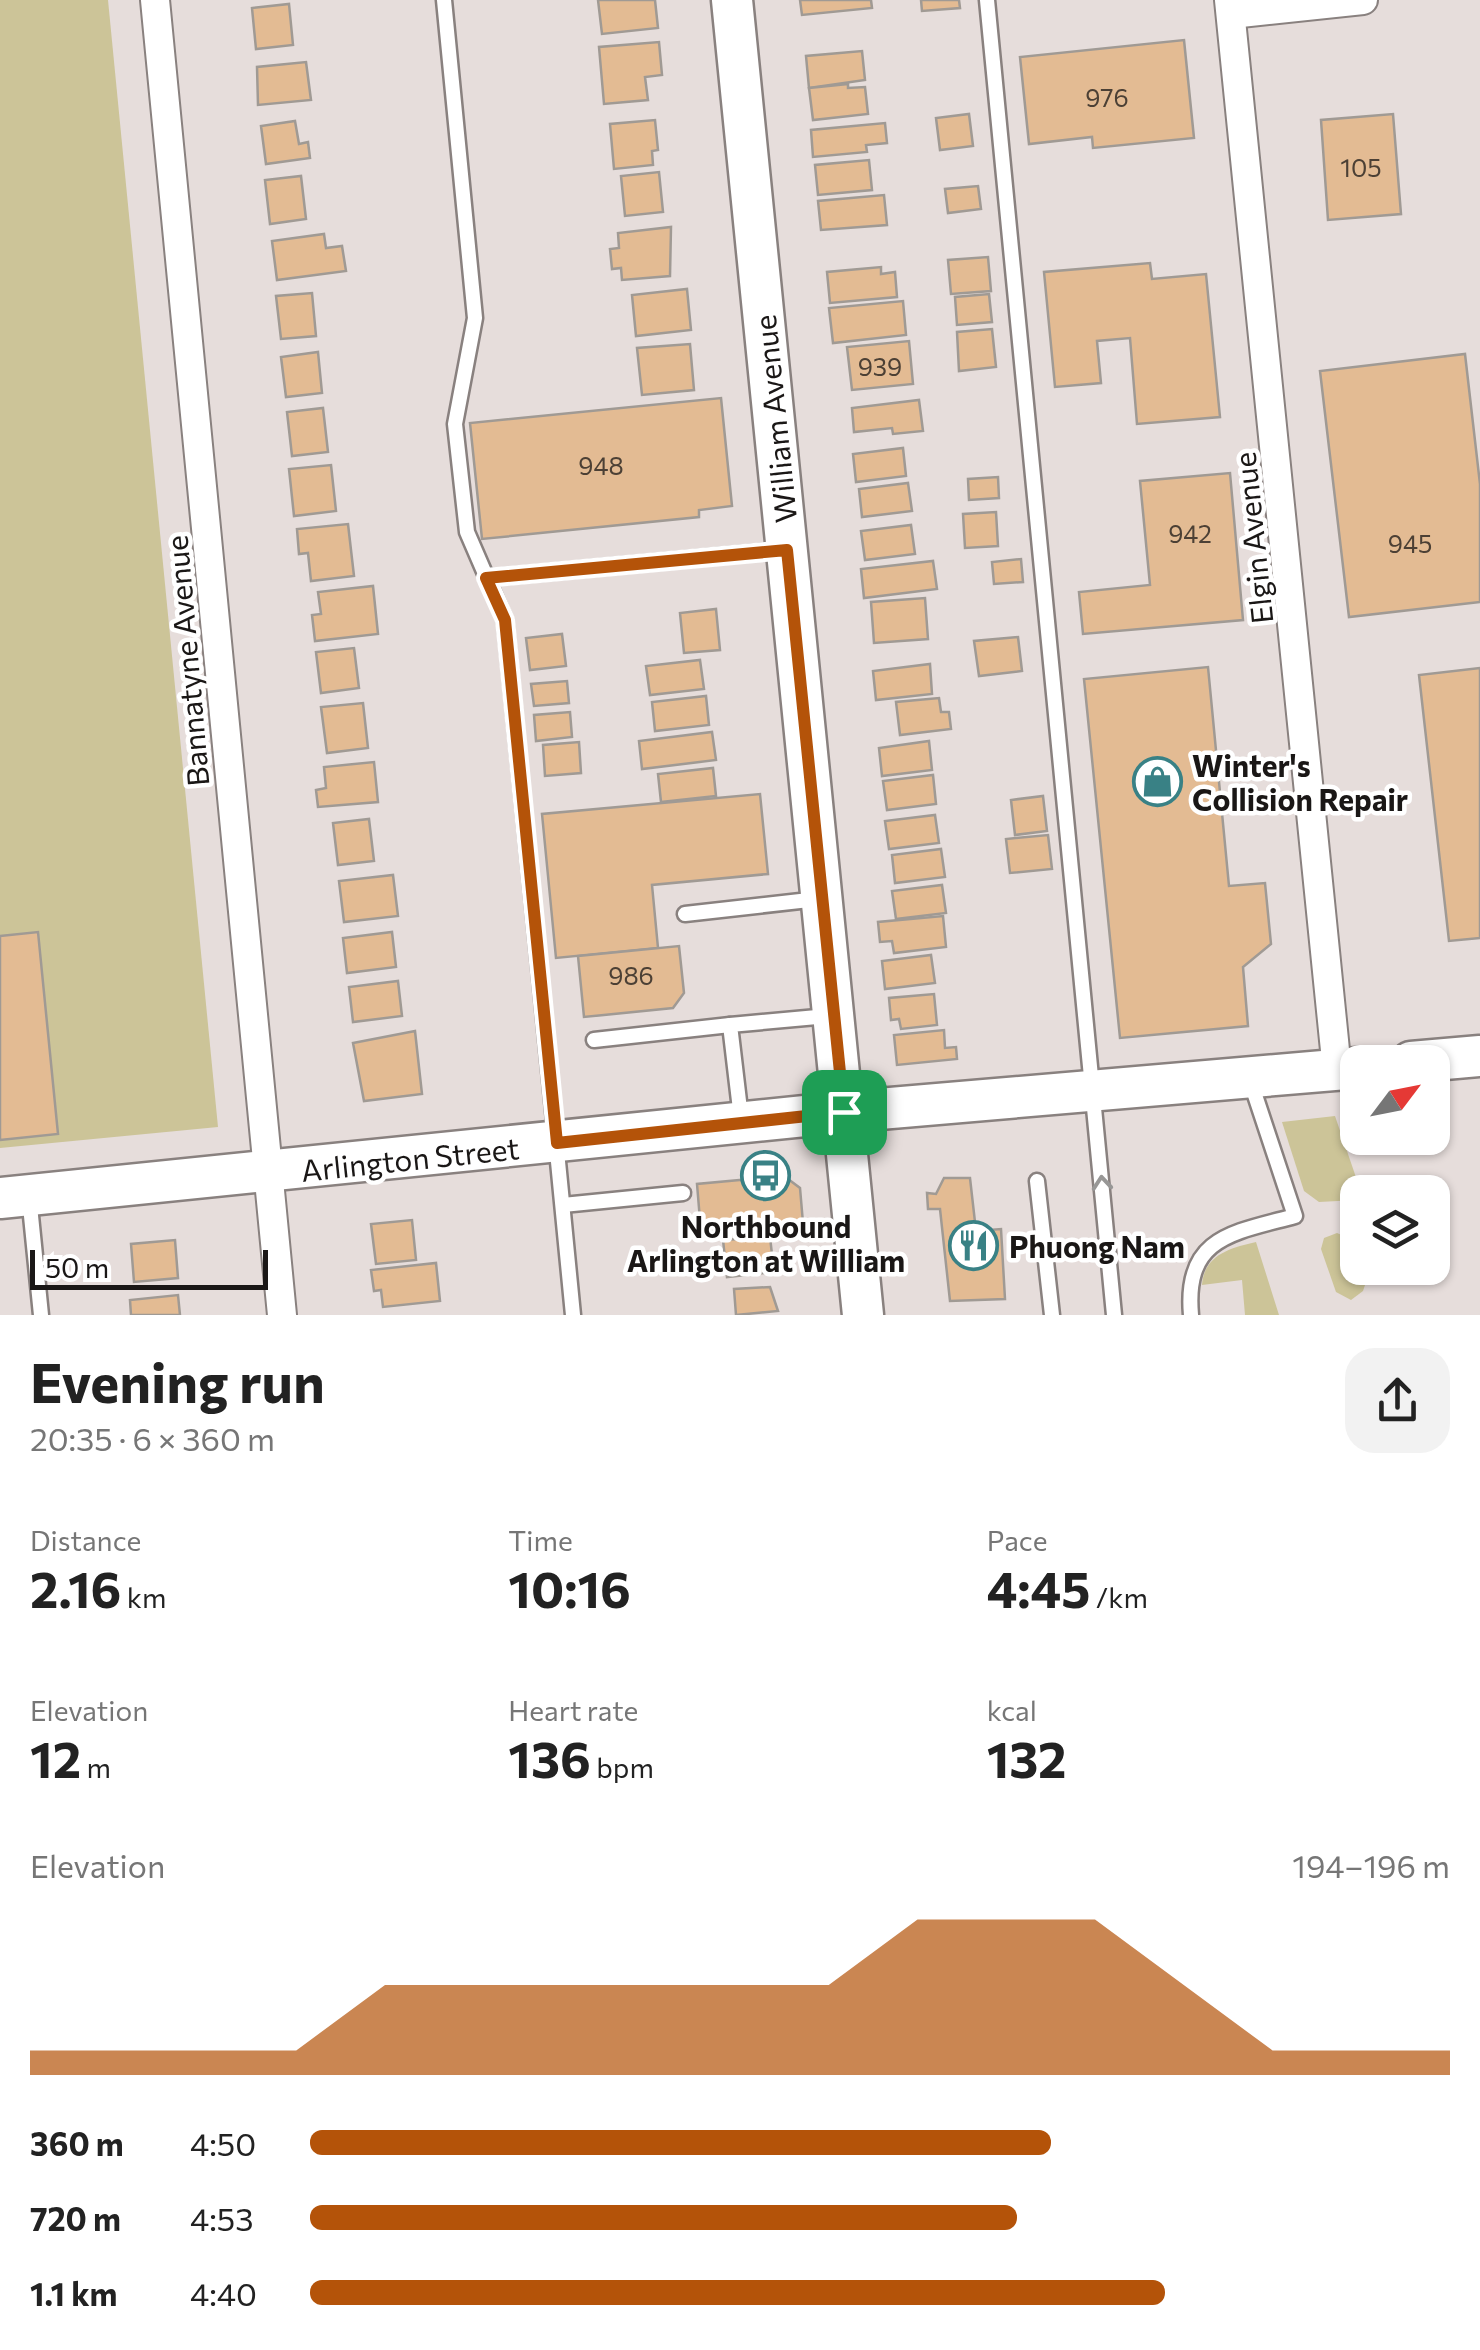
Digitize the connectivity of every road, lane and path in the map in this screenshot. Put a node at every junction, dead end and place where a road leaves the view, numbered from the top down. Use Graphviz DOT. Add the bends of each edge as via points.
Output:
graph roads {
  1 [pos="155,0"];
  2 [pos="444,0"];
  3 [pos="732,0"];
  4 [pos="987,0"];
  5 [pos="1363,0"];
  6 [pos="1230,7"];
  7 [pos="787,550"];
  8 [pos="486,578"];
  9 [pos="822,898"];
  10 [pos="684,914"];
  11 [pos="834,1015"];
  12 [pos="730,1025"];
  13 [pos="594,1040"];
  14 [pos="1344,1045"];
  15 [pos="1480,1056"];
  16 [pos="1450,1059"];
  17 [pos="1340,1069"];
  18 [pos="1250,1078"];
  19 [pos="1093,1090"];
  20 [pos="844,1112"];
  21 [pos="742,1123"];
  22 [pos="557,1143"];
  23 [pos="268,1172"];
  24 [pos="1036,1181"];
  25 [pos="683,1193"];
  26 [pos="14,1197"];
  27 [pos="563,1205"];
  28 [pos="41,1315"];
  29 [pos="282,1315"];
  30 [pos="574,1315"];
  31 [pos="863,1315"];
  32 [pos="1052,1315"];
  33 [pos="1114,1315"];
  34 [pos="1191,1315"];
  1 -- 23 [label="street, Bannatyne Avenue"];
  2 -- 8 [label="lane" via="475,318 455,424 467,532"];
  3 -- 7 [label="main road, William Avenue"];
  4 -- 19 [label="lane"];
  5 -- 6 [label="street"];
  6 -- 14 [label="street, Elgin Avenue"];
  7 -- 8 [label="lane"];
  7 -- 9 [label="main road, William Avenue"];
  8 -- 22 [label="lane" via="505,620"];
  9 -- 10 [label="lane"];
  9 -- 11 [label="main road, William Avenue"];
  11 -- 12 [label="lane"];
  11 -- 20 [label="main road, William Avenue"];
  12 -- 13 [label="lane"];
  12 -- 21 [label="lane"];
  15 -- 16 [label="main road"];
  17 -- 18 [label="main road, Arlington Street"];
  18 -- 19 [label="main road, Arlington Street"];
  18 -- 34 [label="lane" via="1294,1216 1223,1238 1206,1250 1188,1287"];
  19 -- 20 [label="main road, Arlington Street"];
  33 -- 19 [label="lane, one-way"];
  20 -- 21 [label="main road, Arlington Street"];
  20 -- 31 [label="main road, William Avenue"];
  21 -- 22 [label="main road, Arlington Street"];
  22 -- 23 [label="main road, Arlington Street"];
  22 -- 27 [label="lane"];
  23 -- 26 [label="main road, Arlington Street"];
  23 -- 29 [label="street, Bannatyne Avenue"];
  24 -- 32 [label="lane"];
  25 -- 27 [label="lane"];
  26 -- 28 [label="lane"];
  27 -- 30 [label="lane"];
}
